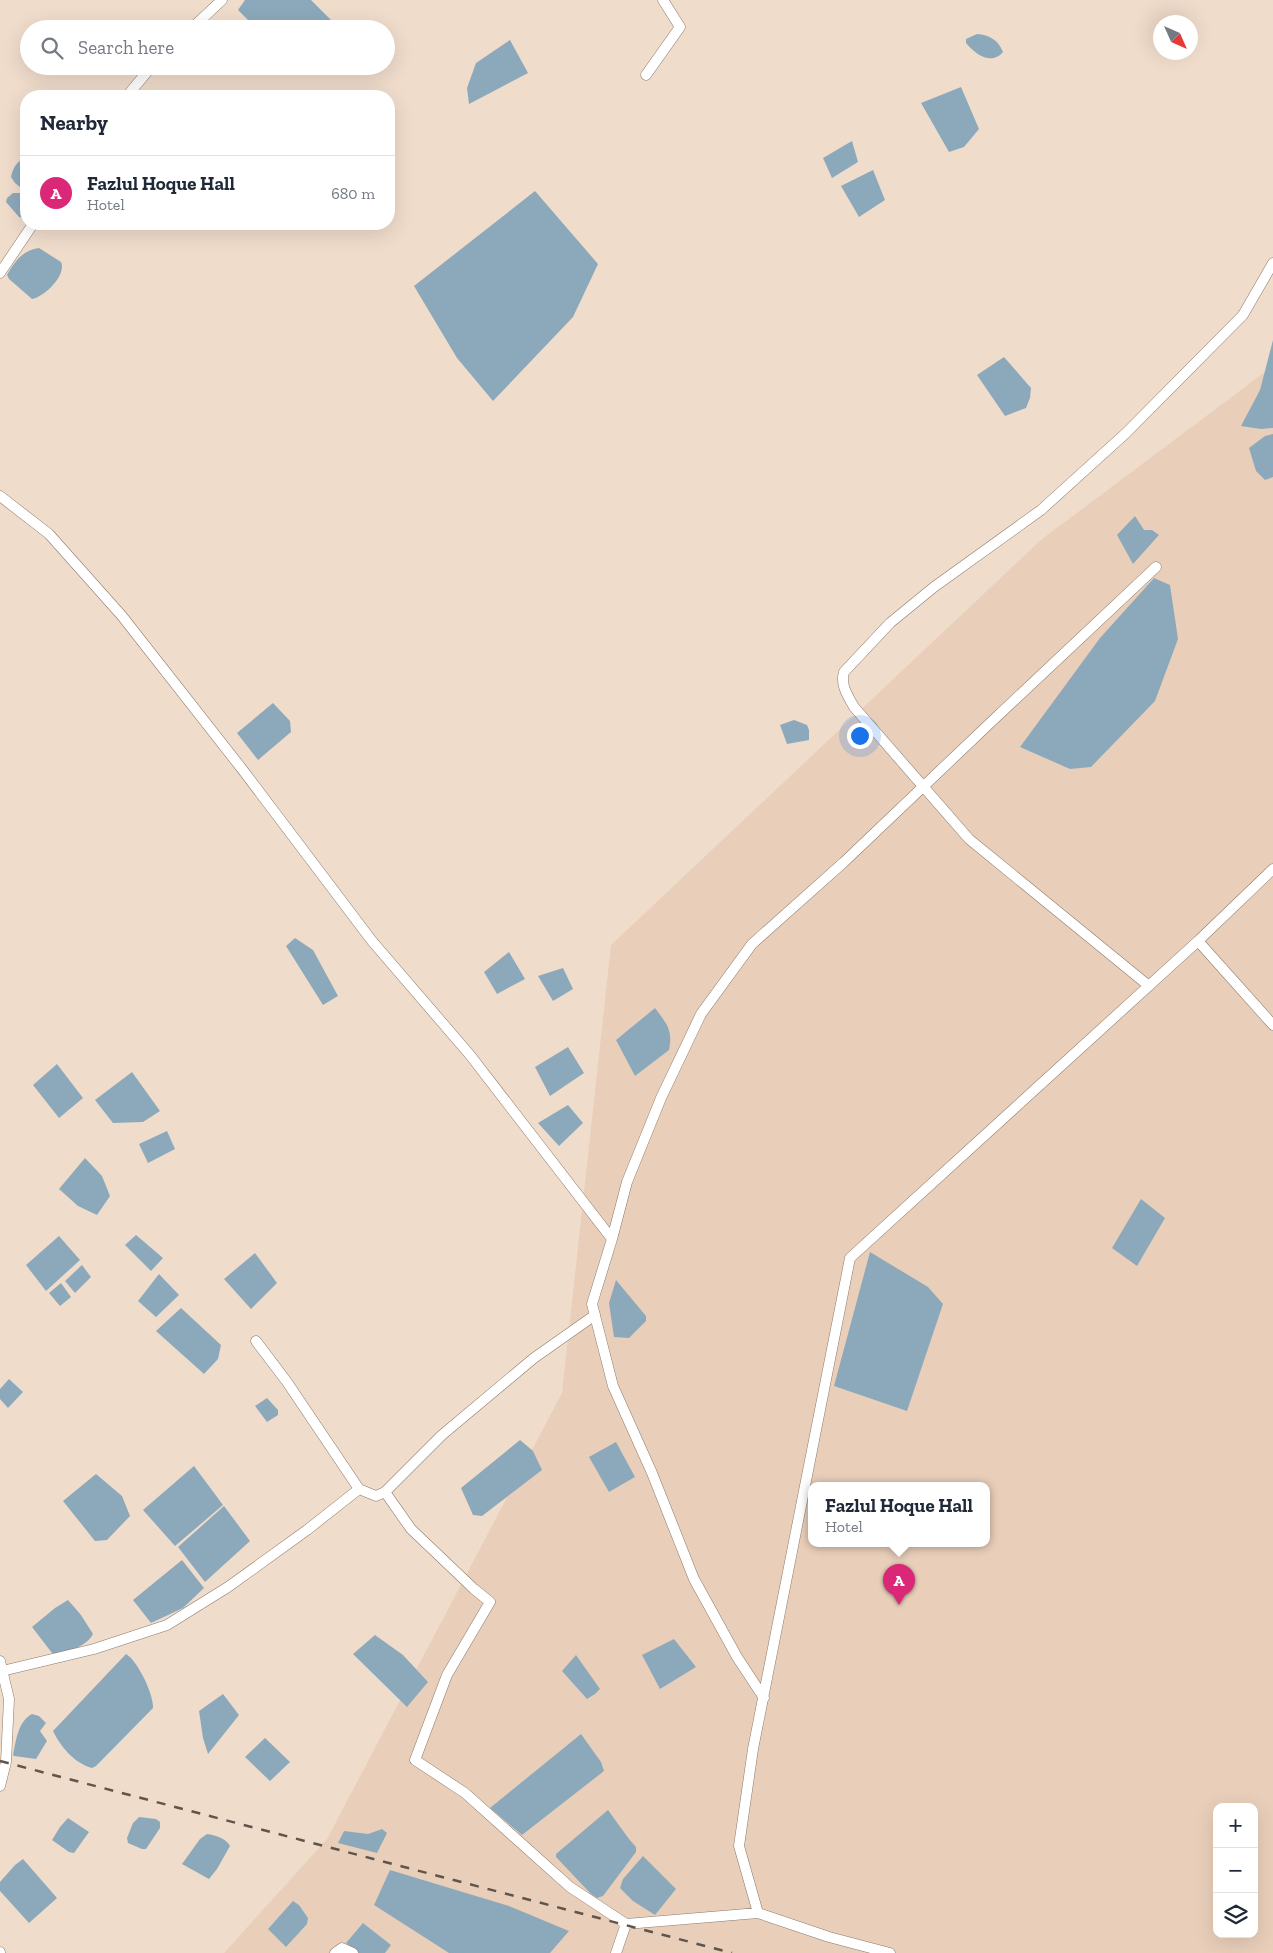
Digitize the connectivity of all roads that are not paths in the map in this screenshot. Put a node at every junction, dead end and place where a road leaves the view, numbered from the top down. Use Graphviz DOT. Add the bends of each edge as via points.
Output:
graph roads {
  1 [pos="222,0"];
  2 [pos="663,0"];
  3 [pos="201,20"];
  4 [pos="144,75"];
  5 [pos="646,76"];
  6 [pos="132,90"];
  7 [pos="29,230"];
  8 [pos="1273,263"];
  9 [pos="0,273"];
  10 [pos="0,496"];
  11 [pos="1156,567"];
  12 [pos="924,786"];
  13 [pos="1273,869"];
  14 [pos="1198,941"];
  15 [pos="1149,986"];
  16 [pos="1273,1025"];
  17 [pos="612,1239"];
  18 [pos="595,1315"];
  19 [pos="256,1341"];
  20 [pos="359,1489"];
  21 [pos="385,1492"];
  22 [pos="1,1666"];
  23 [pos="764,1698"];
  24 [pos="0,1786"];
  25 [pos="758,1913"];
  26 [pos="626,1924"];
  27 [pos="336,1953"];
  28 [pos="353,1953"];
  29 [pos="616,1953"];
  30 [pos="890,1953"];
  1 -- 3 [label="street"];
  2 -- 5 [label="street" via="680,28"];
  4 -- 6 [label="street"];
  7 -- 9 [label="street"];
  8 -- 12 [label="street" via="1243,315 1126,433 1042,510 934,587 890,623 844,672 843,686 854,707"];
  10 -- 17 [label="street" via="49,534 122,616 372,941 470,1055"];
  11 -- 12 [label="street"];
  12 -- 15 [label="street" via="969,839"];
  12 -- 17 [label="street" via="752,944 701,1014 660,1098 627,1182"];
  13 -- 14 [label="street"];
  14 -- 15 [label="street"];
  14 -- 16 [label="street"];
  15 -- 23 [label="street" via="850,1258"];
  17 -- 18 [label="street" via="592,1304"];
  18 -- 21 [label="street" via="534,1358 442,1435"];
  18 -- 23 [label="street" via="613,1386 694,1578 737,1657"];
  19 -- 20 [label="street"];
  20 -- 21 [label="street" via="376,1496"];
  20 -- 22 [label="street" via="228,1587 167,1624 94,1649"];
  21 -- 26 [label="street" via="411,1529 490,1602 447,1674 415,1760 465,1793 570,1887"];
  22 -- 24 [label="street" via="9,1699 6,1762"];
  23 -- 25 [label="street" via="739,1846"];
  25 -- 26 [label="street"];
  25 -- 30 [label="street"];
  26 -- 29 [label="street"];
  27 -- 28 [label="street" via="342,1948"];
}
